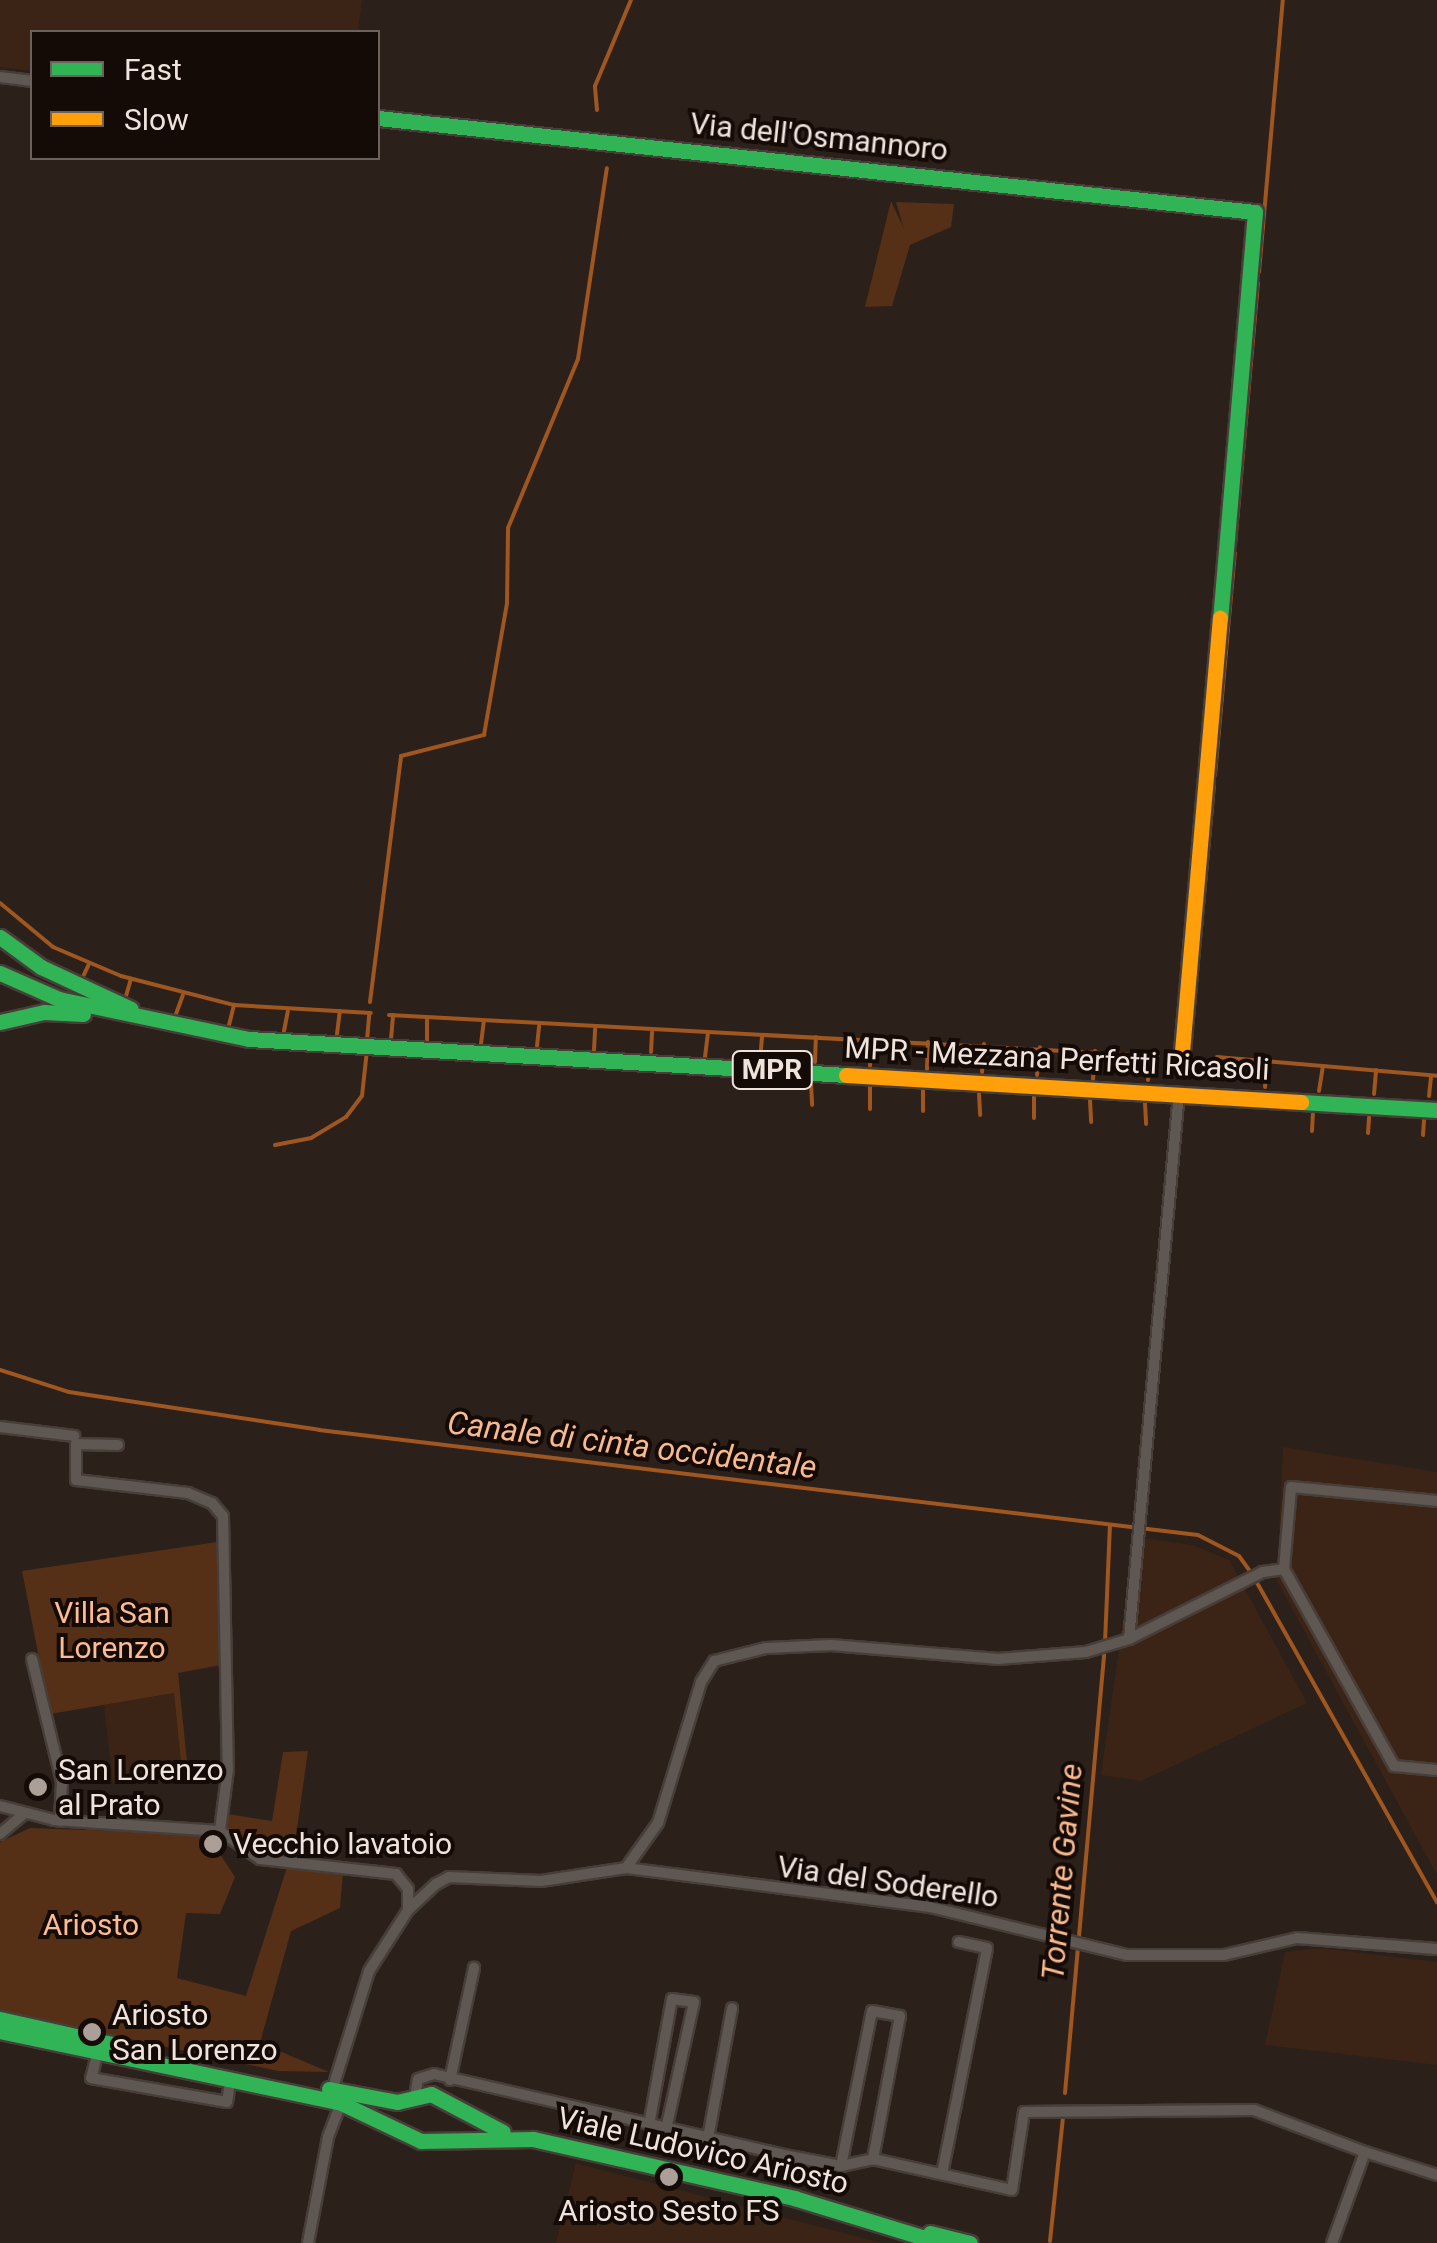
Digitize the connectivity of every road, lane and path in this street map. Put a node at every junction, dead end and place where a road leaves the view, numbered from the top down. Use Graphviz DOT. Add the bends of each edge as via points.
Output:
graph roads {
  1 [pos="0,77"];
  2 [pos="30,80"];
  3 [pos="380,118"];
  4 [pos="0,938"];
  5 [pos="0,973"];
  6 [pos="136,1019"];
  7 [pos="0,1022"];
  8 [pos="157,1022"];
  9 [pos="1182,1052"];
  10 [pos="1178,1104"];
  11 [pos="1437,1110"];
  12 [pos="0,1426"];
  13 [pos="74,1436"];
  14 [pos="118,1446"];
  15 [pos="1437,1501"];
  16 [pos="1284,1569"];
  17 [pos="1129,1639"];
  18 [pos="32,1659"];
  19 [pos="1437,1770"];
  20 [pos="0,1806"];
  21 [pos="25,1813"];
  22 [pos="60,1820"];
  23 [pos="220,1832"];
  24 [pos="0,1834"];
  25 [pos="626,1868"];
  26 [pos="408,1910"];
  27 [pos="960,1942"];
  28 [pos="1437,1949"];
  29 [pos="474,1968"];
  30 [pos="732,2008"];
  31 [pos="0,2019"];
  32 [pos="0,2031"];
  33 [pos="120,2046"];
  34 [pos="96,2052"];
  35 [pos="232,2078"];
  36 [pos="450,2080"];
  37 [pos="337,2091"];
  38 [pos="414,2097"];
  39 [pos="447,2107"];
  40 [pos="650,2125"];
  41 [pos="666,2129"];
  42 [pos="407,2133"];
  43 [pos="441,2136"];
  44 [pos="512,2136"];
  45 [pos="708,2138"];
  46 [pos="1365,2152"];
  47 [pos="872,2159"];
  48 [pos="841,2166"];
  49 [pos="942,2174"];
  50 [pos="1437,2174"];
  51 [pos="882,2223"];
  52 [pos="308,2243"];
  53 [pos="941,2243"];
  54 [pos="970,2243"];
  55 [pos="1332,2243"];
  1 -- 2 [label="street"];
  3 -- 9 [label="street, Via dell'Osmannoro" via="1255,212"];
  4 -- 8 [label="street, MPR" via="40,967"];
  5 -- 6 [label="street, MPR - Mezzana Perfetti Ricasoli / MPR" via="59,999"];
  6 -- 7 [label="street, MPR - Mezzana Perfetti Ricasoli / MPR" via="44,1012"];
  6 -- 8 [label="street, MPR - Mezzana Perfetti Ricasoli / MPR"];
  8 -- 11 [label="street, MPR - Mezzana Perfetti Ricasoli / MPR" via="249,1039 348,1046"];
  10 -- 17 [label="street"];
  12 -- 13 [label="street"];
  14 -- 23 [label="street" via="76,1444 76,1480 188,1493 223,1516 228,1770"];
  15 -- 16 [label="street" via="1292,1487"];
  16 -- 17 [label="street" via="1263,1572"];
  16 -- 19 [label="street" via="1394,1766"];
  17 -- 25 [label="street" via="1035,1658 831,1645 766,1648 714,1661 701,1682 658,1823"];
  18 -- 22 [label="street" via="62,1782"];
  20 -- 21 [label="street"];
  21 -- 22 [label="street"];
  21 -- 24 [label="street"];
  22 -- 23 [label="street"];
  23 -- 26 [label="street" via="260,1858 396,1874 408,1888"];
  25 -- 26 [label="street, Via del Soderello" via="541,1881 450,1877"];
  25 -- 28 [label="street, Via del Soderello" via="930,1908 1127,1955 1224,1955 1297,1938"];
  26 -- 37 [label="street, Via del Soderello" via="370,1971"];
  27 -- 49 [label="street" via="988,1948"];
  29 -- 36 [label="street"];
  30 -- 45 [label="street"];
  31 -- 33 [label="street, Viale Ludovico Ariosto"];
  32 -- 34 [label="street, Viale Ludovico Ariosto"];
  33 -- 34 [label="street, Viale Ludovico Ariosto"];
  33 -- 37 [label="street, Viale Ludovico Ariosto"];
  34 -- 35 [label="street, Viale Ludovico Ariosto"];
  34 -- 35 [label="street" via="92,2078 227,2102"];
  35 -- 37 [label="street, Viale Ludovico Ariosto"];
  36 -- 38 [label="street" via="423,2074"];
  36 -- 40 [label="street"];
  37 -- 38 [label="street, Viale Ludovico Ariosto" via="380,2101"];
  37 -- 42 [label="street, Viale Ludovico Ariosto"];
  37 -- 52 [label="street, Via del Soderello"];
  38 -- 39 [label="street, Viale Ludovico Ariosto" via="432,2094"];
  38 -- 42 [label="street" via="403,2110"];
  39 -- 43 [label="street"];
  39 -- 44 [label="street, Viale Ludovico Ariosto"];
  40 -- 41 [label="street"];
  40 -- 41 [label="street" via="672,1999 694,2002"];
  41 -- 45 [label="street"];
  42 -- 43 [label="street, Viale Ludovico Ariosto" via="426,2142"];
  43 -- 44 [label="street, Viale Ludovico Ariosto"];
  44 -- 51 [label="street, Viale Ludovico Ariosto"];
  45 -- 48 [label="street"];
  46 -- 49 [label="street" via="1254,2110 1052,2110 1024,2112 1012,2190"];
  46 -- 50 [label="street"];
  46 -- 55 [label="street"];
  47 -- 48 [label="street"];
  47 -- 48 [label="street" via="900,2016 872,2011"];
  47 -- 49 [label="street"];
  51 -- 53 [label="street, Viale Ludovico Ariosto"];
  51 -- 54 [label="street, Viale Ludovico Ariosto"];
}
